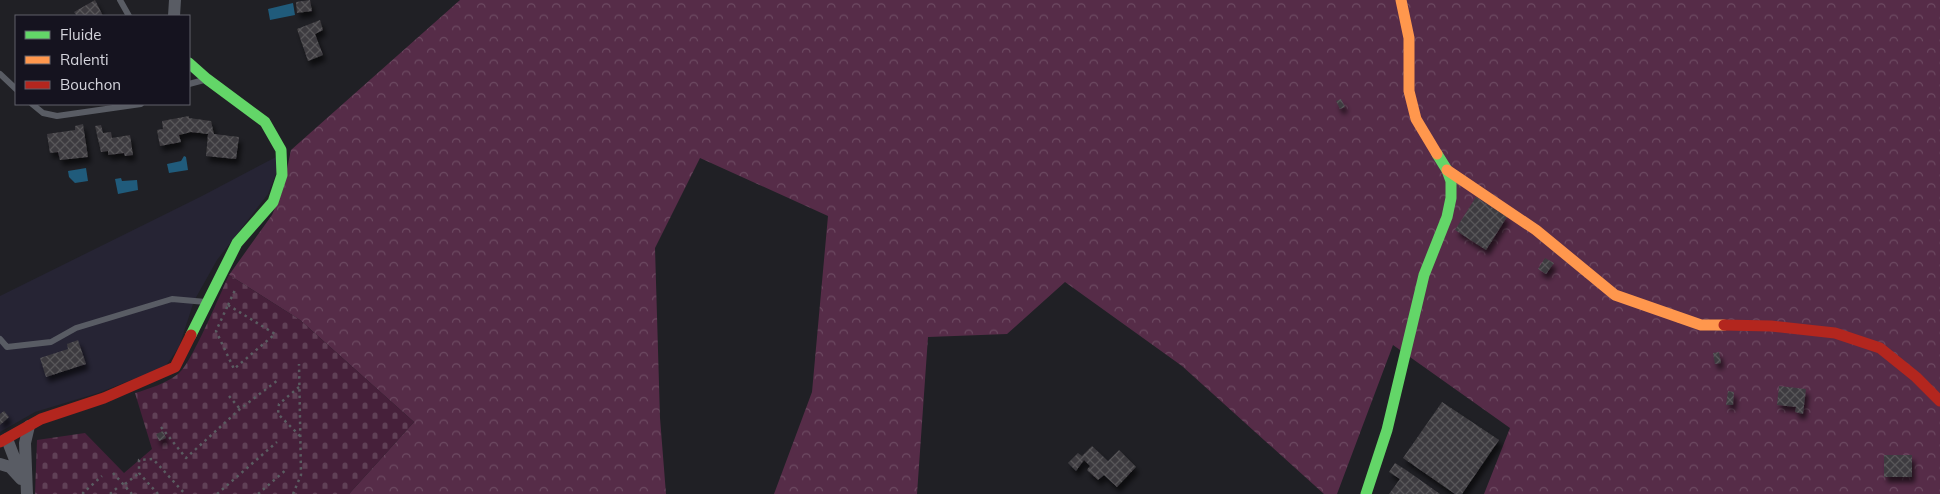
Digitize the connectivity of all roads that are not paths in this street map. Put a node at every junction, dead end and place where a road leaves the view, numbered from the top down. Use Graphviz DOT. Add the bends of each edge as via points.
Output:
graph roads {
  1 [pos="120,0"];
  2 [pos="175,0"];
  3 [pos="1401,0"];
  4 [pos="128,15"];
  5 [pos="174,15"];
  6 [pos="190,64"];
  7 [pos="0,74"];
  8 [pos="207,79"];
  9 [pos="190,84"];
  10 [pos="15,89"];
  11 [pos="33,105"];
  12 [pos="134,105"];
  13 [pos="1447,170"];
  14 [pos="208,302"];
  15 [pos="0,339"];
  16 [pos="1940,401"];
  17 [pos="29,426"];
  18 [pos="4,440"];
  19 [pos="0,464"];
  20 [pos="27,492"];
  21 [pos="1366,494"];
  1 -- 4 [label="lane"];
  2 -- 5 [label="street"];
  3 -- 13 [label="street" via="1409,38 1408,91 1416,119"];
  6 -- 8 [label="street"];
  7 -- 10 [label="lane"];
  8 -- 9 [label="lane"];
  8 -- 14 [label="street" via="265,122 281,150 282,175 273,202 237,243"];
  11 -- 12 [label="lane" via="57,116"];
  13 -- 16 [label="street" via="1536,230 1615,295 1700,325 1771,326 1836,333 1880,348"];
  13 -- 21 [label="street" via="1451,181 1447,217 1420,292 1387,430"];
  14 -- 15 [label="lane" via="172,298 76,328 50,342 7,348"];
  14 -- 17 [label="street" via="176,367"];
  17 -- 18 [label="street"];
  17 -- 20 [label="street" via="25,443"];
  18 -- 20 [label="street"];
  19 -- 20 [label="street" via="19,475"];
}
